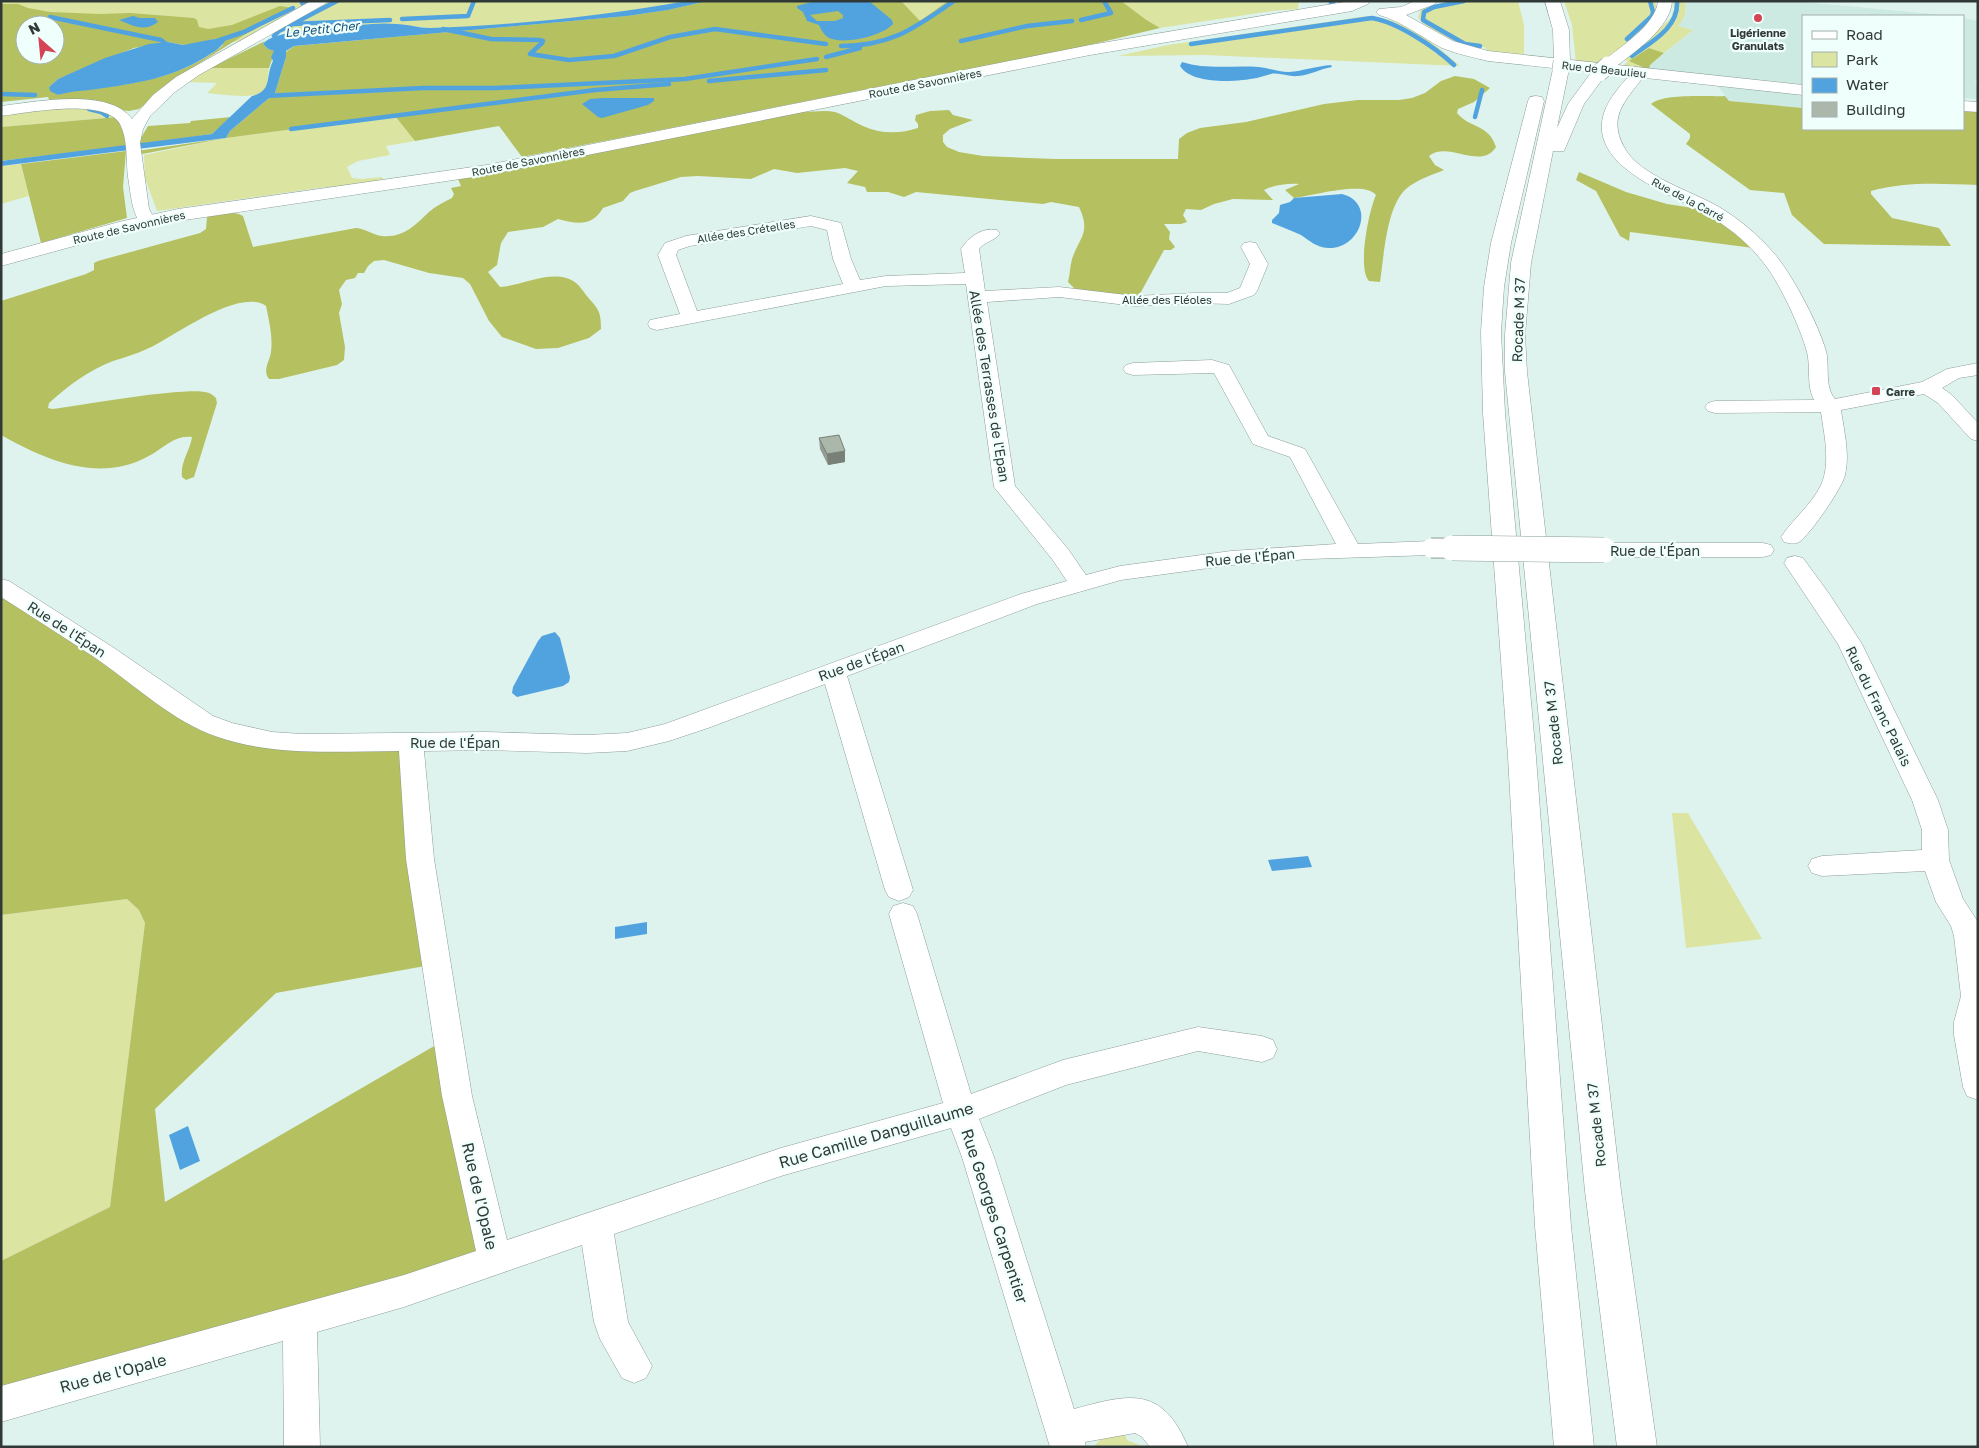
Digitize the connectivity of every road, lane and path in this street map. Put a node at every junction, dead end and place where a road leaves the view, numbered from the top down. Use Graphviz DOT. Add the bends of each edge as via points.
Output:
graph roads {
  1 [pos="323,1"];
  2 [pos="1364,1"];
  3 [pos="1430,1"];
  4 [pos="1552,1"];
  5 [pos="1665,1"];
  6 [pos="1410,10"];
  7 [pos="1384,12"];
  8 [pos="1054,58"];
  9 [pos="1548,67"];
  10 [pos="1639,73"];
  11 [pos="1802,90"];
  12 [pos="1964,106"];
  13 [pos="1978,108"];
  14 [pos="1,111"];
  15 [pos="142,116"];
  16 [pos="123,117"];
  17 [pos="132,144"];
  18 [pos="1538,175"];
  19 [pos="148,221"];
  20 [pos="991,234"];
  21 [pos="1250,247"];
  22 [pos="1,260"];
  23 [pos="854,287"];
  24 [pos="974,287"];
  25 [pos="690,317"];
  26 [pos="657,324"];
  27 [pos="1978,368"];
  28 [pos="1133,369"];
  29 [pos="1928,387"];
  30 [pos="1830,406"];
  31 [pos="1715,407"];
  32 [pos="1978,436"];
  33 [pos="1792,537"];
  34 [pos="1350,550"];
  35 [pos="1763,550"];
  36 [pos="1795,563"];
  37 [pos="1080,583"];
  38 [pos="1,586"];
  39 [pos="833,671"];
  40 [pos="411,742"];
  41 [pos="1935,860"];
  42 [pos="1822,866"];
  43 [pos="1262,1049"];
  44 [pos="1978,1087"];
  45 [pos="961,1112"];
  46 [pos="596,1224"];
  47 [pos="495,1261"];
  48 [pos="300,1322"];
  49 [pos="634,1366"];
  50 [pos="1,1404"];
  51 [pos="1066,1439"];
  52 [pos="302,1447"];
  53 [pos="1170,1447"];
  54 [pos="1574,1447"];
  55 [pos="1637,1447"];
  1 -- 15 [label="street" via="203,67 166,92"];
  2 -- 7 [label="main road" via="1369,8"];
  2 -- 8 [label="main road, Route de Savonnières" via="1333,10"];
  3 -- 6 [label="main road"];
  4 -- 9 [label="main road, Rocade M 37" via="1561,30"];
  5 -- 18 [label="main road" via="1665,11 1658,22 1604,69 1576,104 1555,154"];
  6 -- 7 [label="main road, Rue de Beaulieu"];
  6 -- 10 [label="main road, Rue de Beaulieu" via="1446,44 1465,51 1507,59"];
  7 -- 8 [label="main road, Route de Savonnières" via="1356,12"];
  8 -- 19 [label="main road, Route de Savonnières" via="487,170"];
  9 -- 18 [label="main road, Rocade M 37"];
  9 -- 54 [label="main road, Rocade M 37" via="1501,243 1491,332 1553,1226"];
  10 -- 11 [label="main road, Rue de Beaulieu"];
  10 -- 30 [label="street, Rue de la Carré" via="1612,108 1609,123 1615,149 1640,172 1735,225 1761,249 1780,274 1799,312 1817,354 1819,393"];
  12 -- 13 [label="main road"];
  14 -- 16 [label="street" via="91,105"];
  15 -- 16 [label="street"];
  15 -- 17 [label="street"];
  16 -- 17 [label="street"];
  17 -- 19 [label="street" via="140,209"];
  18 -- 55 [label="main road, Rocade M 37" via="1521,263 1515,335 1516,372 1603,1191"];
  19 -- 22 [label="main road, Route de Savonnières"];
  20 -- 24 [label="street, Allée des Terrasses de l'Epan" via="971,245"];
  21 -- 24 [label="street, Allée des Fléoles" via="1259,264 1248,291 1229,299 1135,301"];
  23 -- 24 [label="street" via="886,281"];
  23 -- 25 [label="street"];
  23 -- 25 [label="street, Allée des Crételles" via="842,259 835,228 829,224 812,221 686,241 671,247 667,255"];
  24 -- 37 [label="street, Allée des Terrasses de l'Epan" via="1005,488"];
  25 -- 26 [label="street"];
  27 -- 29 [label="street" via="1954,373"];
  28 -- 34 [label="street" via="1222,368 1260,440 1298,453"];
  29 -- 30 [label="street"];
  29 -- 32 [label="street" via="1945,399"];
  30 -- 31 [label="street"];
  30 -- 33 [label="street" via="1835,466 1833,482"];
  33 -- 35 [label="street" via="1769,535 1761,541"];
  33 -- 36 [label="street" via="1805,545 1809,554"];
  34 -- 35 [label="street, Rue de l'Épan, bridge"];
  34 -- 37 [label="street, Rue de l'Épan" via="1202,561 1120,573"];
  35 -- 36 [label="street" via="1780,561"];
  36 -- 41 [label="street, Rue du Franc Palais" via="1850,644 1922,795 1935,830"];
  37 -- 39 [label="street, Rue de l'Épan"];
  38 -- 40 [label="street, Rue de l'Épan" via="204,722 227,731 272,741 302,743"];
  39 -- 40 [label="street, Rue de l'Épan" via="699,722 627,742"];
  39 -- 45 [label="street, Rue Georges Carpentier"];
  40 -- 47 [label="street, Rue de l'Opale" via="420,859 456,1086"];
  41 -- 42 [label="street"];
  41 -- 44 [label="street, Rue du Franc Palais" via="1950,902 1964,923 1968,936 1976,996 1969,1035"];
  43 -- 45 [label="street, Rue Camille Danguillaume" via="1198,1039 1063,1073"];
  45 -- 46 [label="street, Rue Camille Danguillaume" via="781,1162"];
  45 -- 51 [label="street, Rue Georges Carpentier"];
  46 -- 47 [label="street, Rue Camille Danguillaume"];
  46 -- 49 [label="street" via="611,1322 617,1339"];
  47 -- 48 [label="street, Rue de l'Opale"];
  48 -- 50 [label="street, Rue de l'Opale"];
  48 -- 52 [label="street"];
  51 -- 53 [label="street, Rue Georges Carpentier" via="1125,1416 1139,1415 1151,1421"];
}
